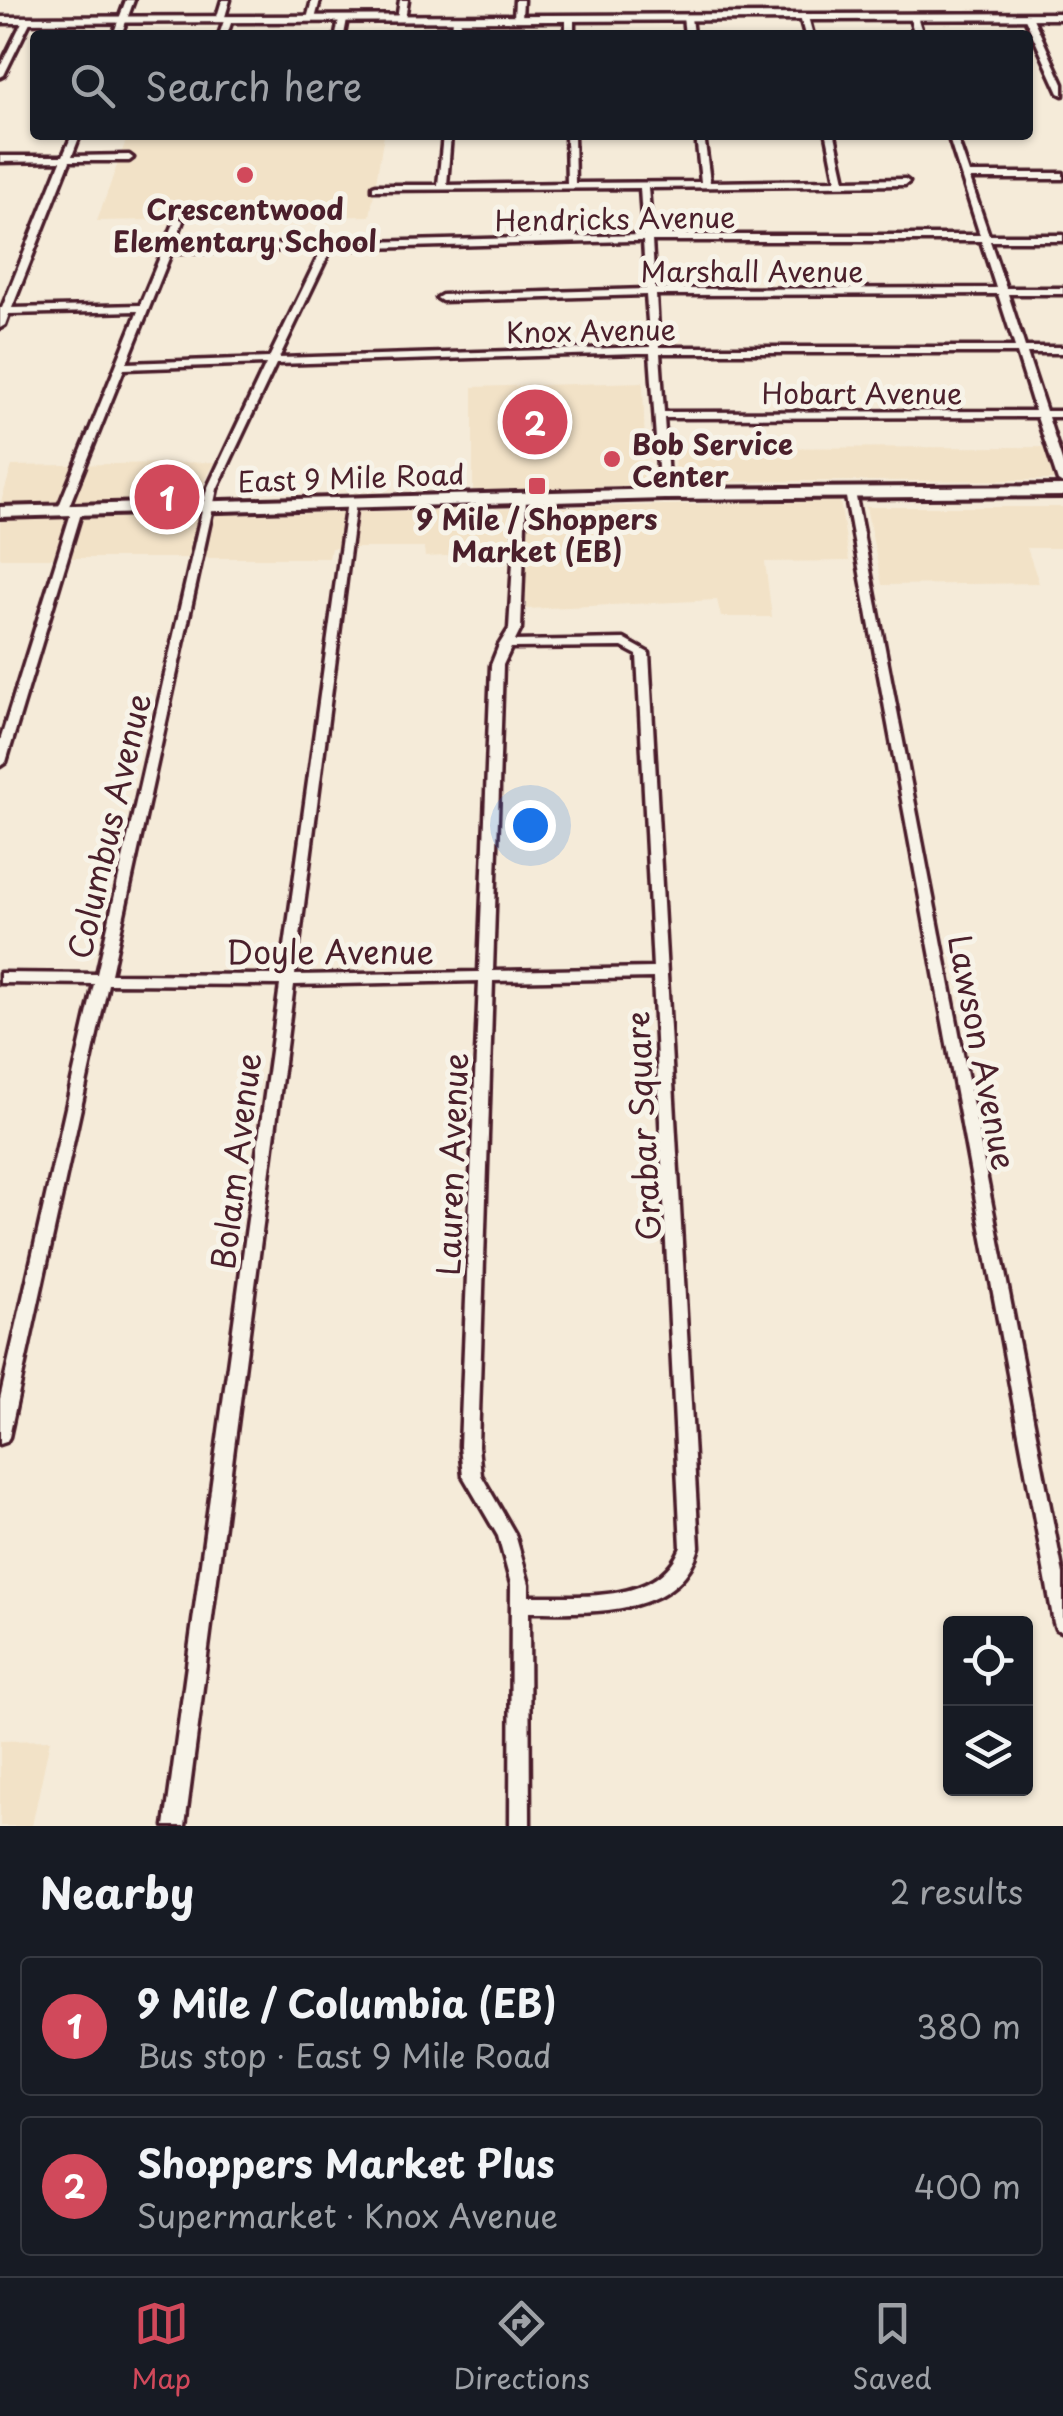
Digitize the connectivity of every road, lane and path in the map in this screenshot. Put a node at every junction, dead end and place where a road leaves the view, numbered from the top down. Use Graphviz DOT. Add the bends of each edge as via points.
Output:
graph roads {
  1 [pos="130,0"];
  2 [pos="226,0"];
  3 [pos="316,0"];
  4 [pos="404,0"];
  5 [pos="519,0"];
  6 [pos="913,16"];
  7 [pos="1028,16"];
  8 [pos="1063,16"];
  9 [pos="804,17"];
  10 [pos="457,18"];
  11 [pos="518,18"];
  12 [pos="570,18"];
  13 [pos="687,18"];
  14 [pos="312,19"];
  15 [pos="343,19"];
  16 [pos="401,19"];
  17 [pos="0,20"];
  18 [pos="27,20"];
  19 [pos="122,20"];
  20 [pos="224,20"];
  21 [pos="118,30"];
  22 [pos="223,30"];
  23 [pos="341,30"];
  24 [pos="456,30"];
  25 [pos="570,30"];
  26 [pos="688,30"];
  27 [pos="807,30"];
  28 [pos="917,30"];
  29 [pos="1050,63"];
  30 [pos="1063,63"];
  31 [pos="0,75"];
  32 [pos="1063,93"];
  33 [pos="74,140"];
  34 [pos="447,140"];
  35 [pos="570,140"];
  36 [pos="701,140"];
  37 [pos="832,140"];
  38 [pos="954,140"];
  39 [pos="0,158"];
  40 [pos="66,158"];
  41 [pos="129,158"];
  42 [pos="966,176"];
  43 [pos="1063,176"];
  44 [pos="841,182"];
  45 [pos="906,182"];
  46 [pos="570,185"];
  47 [pos="706,185"];
  48 [pos="644,186"];
  49 [pos="442,187"];
  50 [pos="376,188"];
  51 [pos="179,222"];
  52 [pos="984,238"];
  53 [pos="1063,238"];
  54 [pos="648,239"];
  55 [pos="327,247"];
  56 [pos="168,250"];
  57 [pos="1063,291"];
  58 [pos="652,292"];
  59 [pos="1003,292"];
  60 [pos="442,298"];
  61 [pos="144,308"];
  62 [pos="3,310"];
  63 [pos="0,326"];
  64 [pos="656,350"];
  65 [pos="1063,350"];
  66 [pos="1022,351"];
  67 [pos="273,362"];
  68 [pos="120,366"];
  69 [pos="661,414"];
  70 [pos="1042,414"];
  71 [pos="1063,414"];
  72 [pos="1063,481"];
  73 [pos="1063,491"];
  74 [pos="850,492"];
  75 [pos="664,494"];
  76 [pos="521,497"];
  77 [pos="351,502"];
  78 [pos="207,506"];
  79 [pos="70,510"];
  80 [pos="0,512"];
  81 [pos="505,645"];
  82 [pos="0,762"];
  83 [pos="661,973"];
  84 [pos="0,978"];
  85 [pos="484,978"];
  86 [pos="102,979"];
  87 [pos="286,980"];
  88 [pos="0,1436"];
  89 [pos="522,1604"];
  90 [pos="1063,1623"];
  91 [pos="175,1826"];
  92 [pos="520,1826"];
  1 -- 19 [label="street"];
  2 -- 20 [label="street"];
  3 -- 14 [label="street"];
  4 -- 16 [label="street"];
  5 -- 11 [label="street"];
  6 -- 7 [label="street"];
  6 -- 9 [label="street"];
  6 -- 28 [label="street"];
  7 -- 8 [label="street"];
  7 -- 29 [label="street"];
  9 -- 13 [label="street"];
  9 -- 27 [label="street"];
  10 -- 11 [label="street"];
  10 -- 16 [label="street"];
  10 -- 24 [label="street"];
  11 -- 12 [label="street"];
  12 -- 13 [label="street"];
  12 -- 25 [label="street"];
  13 -- 26 [label="street"];
  14 -- 15 [label="street"];
  14 -- 20 [label="street"];
  15 -- 16 [label="street"];
  15 -- 23 [label="street"];
  17 -- 18 [label="street"];
  18 -- 19 [label="street"];
  18 -- 31 [label="street"];
  19 -- 20 [label="street"];
  19 -- 21 [label="street"];
  20 -- 22 [label="street"];
  29 -- 30 [label="street"];
  29 -- 32 [label="street"];
  33 -- 40 [label="street"];
  34 -- 49 [label="street"];
  35 -- 46 [label="street"];
  36 -- 47 [label="street"];
  37 -- 44 [label="street"];
  38 -- 42 [label="street"];
  39 -- 40 [label="street"];
  40 -- 41 [label="street"];
  40 -- 62 [label="street"];
  42 -- 43 [label="street"];
  42 -- 52 [label="street"];
  44 -- 45 [label="street"];
  44 -- 47 [label="street"];
  46 -- 48 [label="street"];
  46 -- 49 [label="street"];
  47 -- 48 [label="street"];
  48 -- 54 [label="street"];
  49 -- 50 [label="street"];
  51 -- 56 [label="street"];
  52 -- 53 [label="street, Hendricks Avenue"];
  52 -- 54 [label="street, Hendricks Avenue"];
  52 -- 59 [label="street"];
  54 -- 55 [label="street, Hendricks Avenue"];
  54 -- 58 [label="street"];
  55 -- 56 [label="street, Hendricks Avenue"];
  55 -- 67 [label="street, Columbus Avenue"];
  56 -- 61 [label="street"];
  57 -- 59 [label="street, Marshall Avenue"];
  58 -- 59 [label="street, Marshall Avenue"];
  58 -- 60 [label="street, Marshall Avenue"];
  58 -- 64 [label="street"];
  59 -- 66 [label="street"];
  61 -- 62 [label="street"];
  61 -- 68 [label="street"];
  62 -- 63 [label="street"];
  64 -- 66 [label="street, Knox Avenue"];
  64 -- 67 [label="street, Knox Avenue"];
  64 -- 69 [label="street"];
  65 -- 66 [label="street, Knox Avenue"];
  66 -- 70 [label="street"];
  67 -- 68 [label="street, Knox Avenue"];
  67 -- 78 [label="street, Columbus Avenue"];
  68 -- 79 [label="street"];
  69 -- 70 [label="street, Hobart Avenue"];
  69 -- 75 [label="street"];
  70 -- 71 [label="street, Hobart Avenue"];
  70 -- 72 [label="street"];
  73 -- 74 [label="main road, East 9 Mile Road"];
  74 -- 75 [label="main road, East 9 Mile Road"];
  74 -- 90 [label="street, Lawson Avenue"];
  75 -- 76 [label="main road, East 9 Mile Road"];
  76 -- 77 [label="main road, East 9 Mile Road"];
  76 -- 81 [label="street, Lauren Avenue" via="517,616"];
  77 -- 78 [label="main road, East 9 Mile Road"];
  77 -- 87 [label="street, Bolam Avenue"];
  78 -- 79 [label="main road, East 9 Mile Road"];
  78 -- 86 [label="street, Columbus Avenue"];
  79 -- 80 [label="main road, East 9 Mile Road"];
  79 -- 82 [label="street"];
  81 -- 83 [label="street, Grabar Square" via="618,642 644,654"];
  81 -- 85 [label="street, Lauren Avenue" via="497,658"];
  83 -- 85 [label="street, Doyle Avenue"];
  83 -- 89 [label="street, Grabar Square" via="690,1551 677,1573 641,1594"];
  84 -- 86 [label="street, Doyle Avenue"];
  85 -- 87 [label="street, Doyle Avenue"];
  85 -- 89 [label="street, Lauren Avenue" via="470,1457 472,1476 512,1550"];
  86 -- 87 [label="street, Doyle Avenue"];
  86 -- 88 [label="street, Columbus Avenue"];
  87 -- 91 [label="street, Bolam Avenue"];
  89 -- 92 [label="street, Lauren Avenue"];
}
